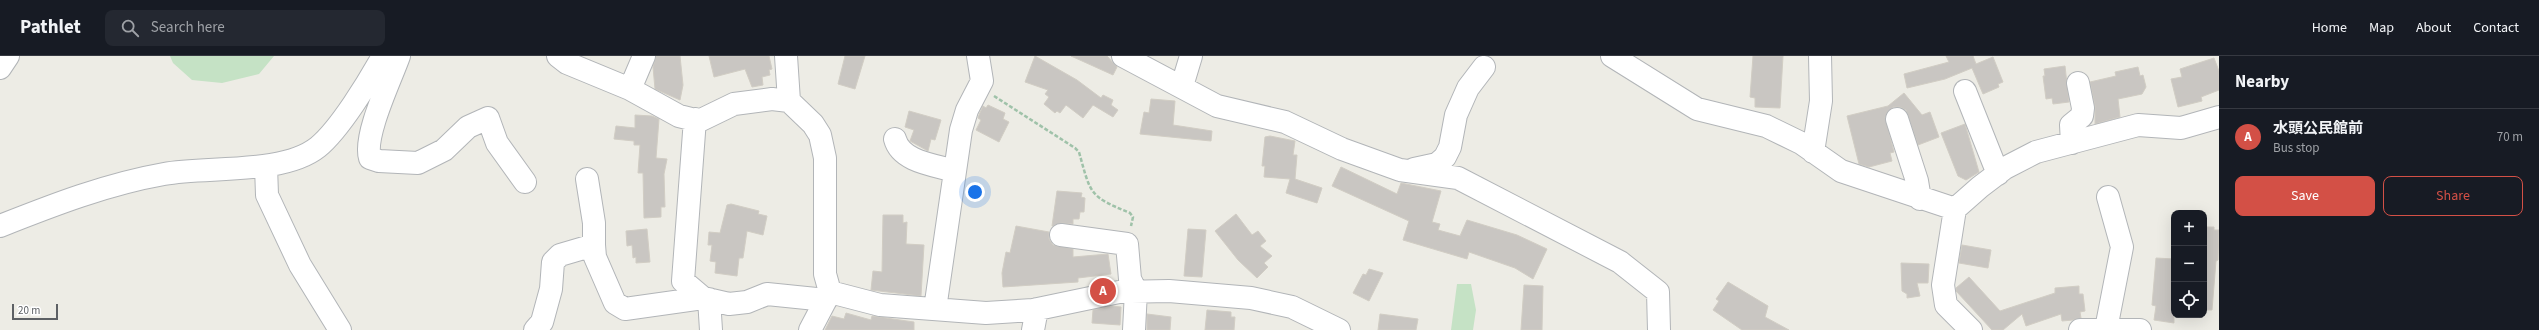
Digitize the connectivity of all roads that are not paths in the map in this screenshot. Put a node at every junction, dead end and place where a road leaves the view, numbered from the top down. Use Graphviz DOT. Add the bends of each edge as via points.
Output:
graph roads {
  1 [pos="8,56"];
  2 [pos="383,56"];
  3 [pos="399,56"];
  4 [pos="558,56"];
  5 [pos="644,56"];
  6 [pos="786,56"];
  7 [pos="978,56"];
  8 [pos="1123,56"];
  9 [pos="1191,56"];
  10 [pos="1612,56"];
  11 [pos="1820,56"];
  12 [pos="1484,67"];
  13 [pos="0,68"];
  14 [pos="2078,83"];
  15 [pos="1182,86"];
  16 [pos="630,89"];
  17 [pos="1964,91"];
  18 [pos="789,101"];
  19 [pos="2217,116"];
  20 [pos="695,119"];
  21 [pos="1897,119"];
  22 [pos="895,139"];
  23 [pos="2072,143"];
  24 [pos="1813,152"];
  25 [pos="266,166"];
  26 [pos="955,171"];
  27 [pos="1403,171"];
  28 [pos="1998,174"];
  29 [pos="587,180"];
  30 [pos="525,182"];
  31 [pos="2108,197"];
  32 [pos="1920,199"];
  33 [pos="1955,209"];
  34 [pos="0,226"];
  35 [pos="1061,235"];
  36 [pos="594,245"];
  37 [pos="1136,291"];
  38 [pos="828,296"];
  39 [pos="706,299"];
  40 [pos="935,309"];
  41 [pos="1035,320"];
  42 [pos="2106,329"];
  43 [pos="340,330"];
  44 [pos="535,330"];
  45 [pos="711,330"];
  46 [pos="810,330"];
  47 [pos="1134,330"];
  48 [pos="1339,330"];
  49 [pos="1659,330"];
  50 [pos="1971,330"];
  51 [pos="2080,330"];
  52 [pos="2140,330"];
  1 -- 13 [label="street"];
  2 -- 25 [label="street" via="337,124 317,147 296,158"];
  3 -- 30 [label="street" via="376,116 368,150 370,158 379,161 418,163 444,150 468,127 488,118 497,143"];
  4 -- 16 [label="street" via="567,63"];
  5 -- 16 [label="street"];
  6 -- 18 [label="street"];
  7 -- 26 [label="street" via="982,81 967,110 961,130"];
  8 -- 15 [label="street"];
  9 -- 15 [label="street"];
  10 -- 24 [label="street" via="1697,109 1766,126 1802,143"];
  11 -- 24 [label="street" via="1821,100"];
  12 -- 27 [label="street" via="1468,88 1456,115 1450,147 1445,157 1437,164"];
  14 -- 23 [label="street" via="2083,108 2082,116 2071,124"];
  15 -- 27 [label="street" via="1217,106 1285,122 1342,149"];
  16 -- 20 [label="street" via="679,116"];
  17 -- 28 [label="street"];
  18 -- 20 [label="street" via="772,99 734,104 701,120"];
  18 -- 38 [label="street" via="813,124 820,135 825,158 825,274"];
  19 -- 23 [label="street" via="2181,128 2138,125"];
  20 -- 39 [label="street" via="683,281"];
  21 -- 32 [label="street" via="1917,181"];
  22 -- 26 [label="street" via="897,148 905,155"];
  23 -- 28 [label="street" via="2036,152"];
  24 -- 32 [label="street" via="1841,172"];
  25 -- 34 [label="street" via="165,174 84,193"];
  25 -- 43 [label="street" via="267,195 300,265"];
  26 -- 40 [label="street"];
  27 -- 49 [label="street" via="1458,178 1620,262 1658,292"];
  28 -- 33 [label="street"];
  29 -- 36 [label="street" via="594,223"];
  31 -- 42 [label="street" via="2122,247"];
  32 -- 33 [label="street"];
  33 -- 50 [label="street" via="1943,285 1946,305"];
  35 -- 37 [label="street" via="1127,244 1130,279"];
  36 -- 39 [label="street" via="595,257 615,303 625,309"];
  36 -- 44 [label="street" via="560,255 553,262 551,289 542,322"];
  37 -- 41 [label="street" via="1103,295"];
  37 -- 47 [label="street"];
  37 -- 48 [label="street" via="1169,291 1251,298 1292,307"];
  38 -- 39 [label="street" via="767,294 735,304"];
  38 -- 40 [label="street" via="880,305"];
  38 -- 46 [label="street"];
  39 -- 45 [label="street"];
  40 -- 41 [label="street"];
  42 -- 51 [label="street"];
  42 -- 52 [label="street"];
}
